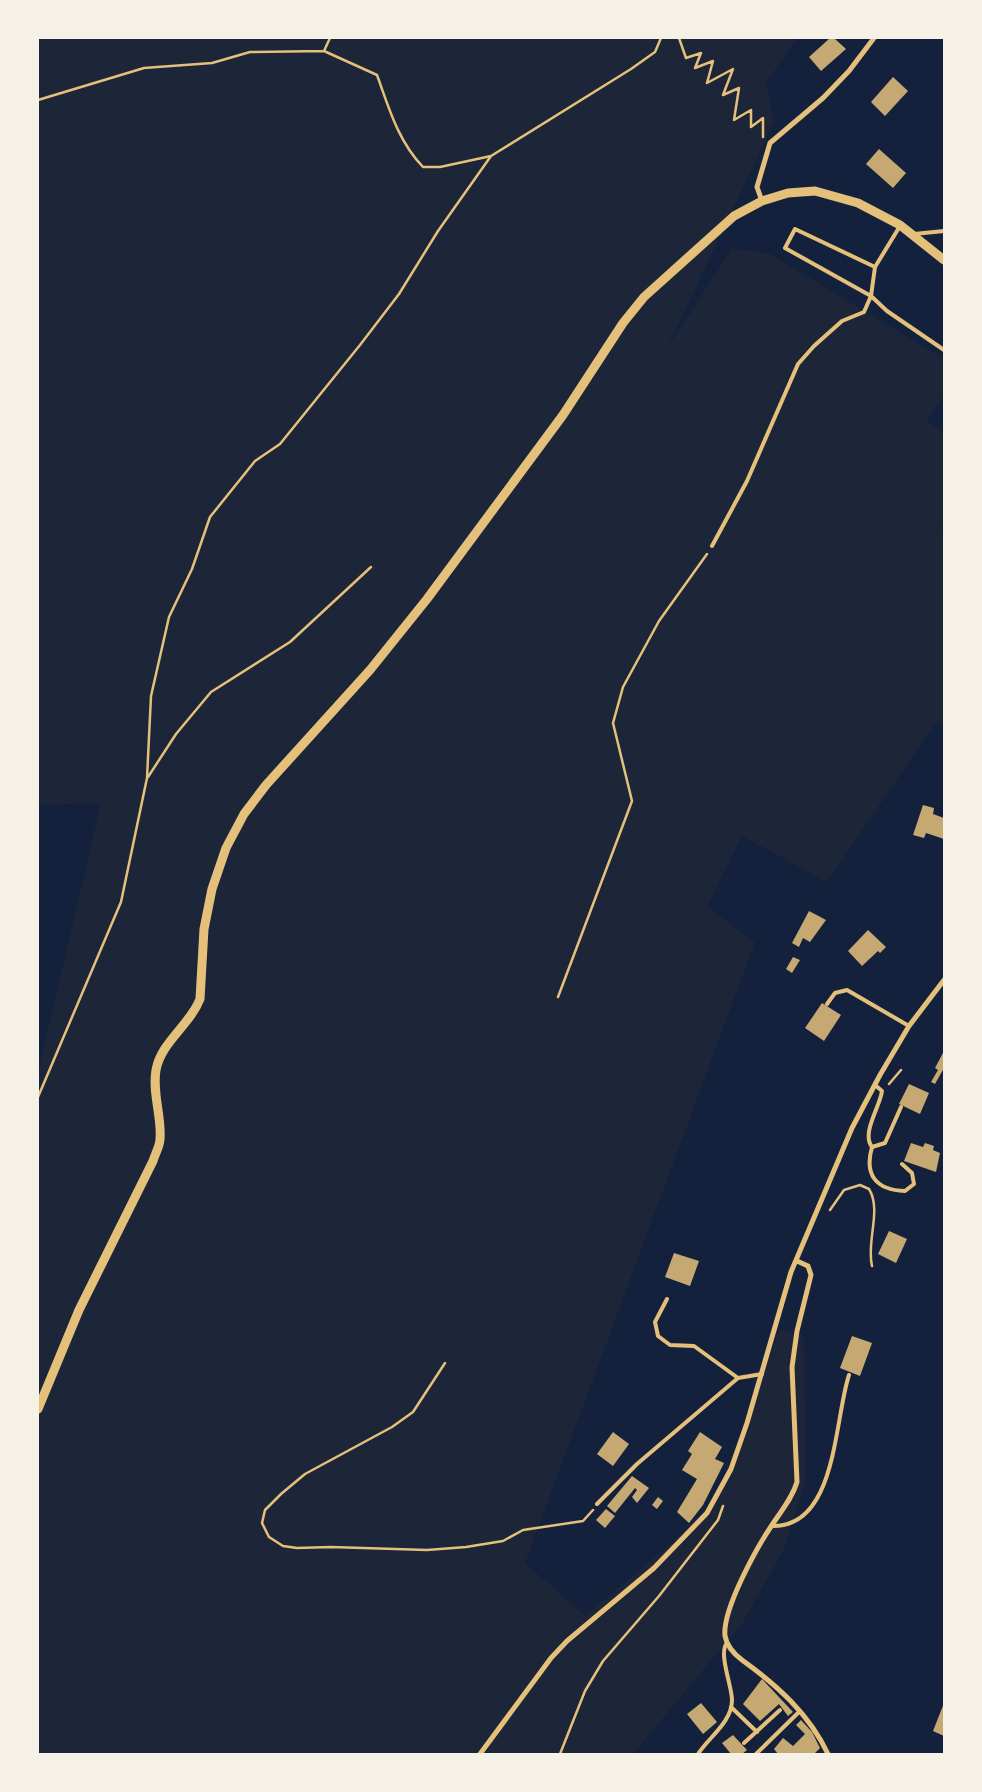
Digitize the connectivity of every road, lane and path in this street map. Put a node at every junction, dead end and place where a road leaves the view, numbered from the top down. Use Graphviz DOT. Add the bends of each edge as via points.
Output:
graph roads {
  1 [pos="330,38"];
  2 [pos="660,38"];
  3 [pos="678,38"];
  4 [pos="874,38"];
  5 [pos="324,51"];
  6 [pos="38,100"];
  7 [pos="770,143"];
  8 [pos="491,156"];
  9 [pos="762,201"];
  10 [pos="900,225"];
  11 [pos="944,231"];
  12 [pos="912,234"];
  13 [pos="944,260"];
  14 [pos="875,267"];
  15 [pos="871,296"];
  16 [pos="944,350"];
  17 [pos="712,546"];
  18 [pos="371,567"];
  19 [pos="147,778"];
  20 [pos="944,980"];
  21 [pos="558,997"];
  22 [pos="827,1004"];
  23 [pos="909,1026"];
  24 [pos="901,1070"];
  25 [pos="875,1085"];
  26 [pos="882,1090"];
  27 [pos="38,1097"];
  28 [pos="901,1108"];
  29 [pos="872,1147"];
  30 [pos="902,1164"];
  31 [pos="829,1210"];
  32 [pos="797,1261"];
  33 [pos="872,1266"];
  34 [pos="667,1299"];
  35 [pos="445,1363"];
  36 [pos="762,1374"];
  37 [pos="849,1375"];
  38 [pos="738,1378"];
  39 [pos="38,1409"];
  40 [pos="718,1494"];
  41 [pos="597,1504"];
  42 [pos="771,1526"];
  43 [pos="727,1643"];
  44 [pos="732,1707"];
  45 [pos="780,1710"];
  46 [pos="800,1711"];
  47 [pos="757,1732"];
  48 [pos="744,1743"];
  49 [pos="480,1754"];
  50 [pos="560,1754"];
  51 [pos="698,1754"];
  52 [pos="756,1754"];
  53 [pos="828,1754"];
  1 -- 5 [label="path"];
  2 -- 8 [label="path" via="655,52 632,69"];
  3 -- 7 [label="path" via="686,58 701,53 695,68 713,61 707,83 733,69 723,95 740,88 734,120 751,110 751,127 763,118 762,136"];
  4 -- 7 [label="street" via="823,98"];
  5 -- 6 [label="path" via="250,52 212,63 144,68"];
  5 -- 8 [label="path" via="377,74 395,125 408,151 423,167 440,167"];
  7 -- 9 [label="street" via="757,188"];
  8 -- 19 [label="path" via="399,294 360,345 280,444 255,461 210,517 192,569 168,617 150,696"];
  9 -- 10 [label="street" via="788,193 815,191 858,203"];
  9 -- 39 [label="street" via="734,216 644,297 623,323 552,431 427,599 370,670 266,785 244,814 226,848 212,888 204,929 200,999 162,1054 156,1070 161,1140 79,1310"];
  10 -- 12 [label="street"];
  10 -- 14 [label="lane"];
  11 -- 12 [label="lane"];
  12 -- 13 [label="street"];
  14 -- 15 [label="lane"];
  14 -- 15 [label="lane" via="796,229 785,248"];
  15 -- 16 [label="lane" via="887,311"];
  15 -- 17 [label="lane" via="864,312 842,321 798,364 747,481"];
  17 -- 21 [label="path" via="659,621 623,687 613,723 632,800"];
  18 -- 19 [label="path" via="290,642 211,692 176,734"];
  19 -- 27 [label="path" via="121,902"];
  20 -- 23 [label="street"];
  22 -- 23 [label="lane" via="839,991 850,990"];
  23 -- 25 [label="street"];
  24 -- 26 [label="path"];
  25 -- 26 [label="lane"];
  25 -- 32 [label="street" via="852,1128"];
  26 -- 29 [label="lane" via="869,1133"];
  28 -- 29 [label="lane" via="885,1143"];
  29 -- 30 [label="lane" via="868,1161 871,1174 888,1189 905,1191 914,1184 914,1177"];
  31 -- 33 [label="path" via="849,1187 860,1185 868,1189 873,1202"];
  32 -- 36 [label="street" via="787,1283"];
  32 -- 42 [label="street" via="808,1266 811,1275 792,1367 798,1476 793,1494"];
  34 -- 38 [label="lane" via="655,1322 658,1336 670,1345 694,1346"];
  35 -- 41 [label="path" via="413,1412 392,1427 305,1474 281,1494 265,1510 262,1523 269,1537 283,1546 297,1548 426,1550 466,1547 503,1541 523,1530 583,1521"];
  36 -- 38 [label="lane"];
  36 -- 40 [label="street" via="731,1469"];
  37 -- 42 [label="lane" via="832,1457 819,1495 792,1524"];
  38 -- 41 [label="lane" via="637,1464"];
  40 -- 49 [label="street" via="707,1513 654,1568 551,1658"];
  40 -- 50 [label="path" via="722,1504 721,1516 603,1661 585,1691"];
  42 -- 43 [label="street" via="753,1557 726,1621"];
  43 -- 44 [label="lane" via="724,1651"];
  43 -- 46 [label="street" via="734,1654 768,1678"];
  44 -- 47 [label="lane"];
  44 -- 51 [label="lane" via="727,1719"];
  45 -- 47 [label="lane"];
  46 -- 52 [label="lane"];
  46 -- 53 [label="street" via="815,1729"];
  47 -- 48 [label="lane"];
}
